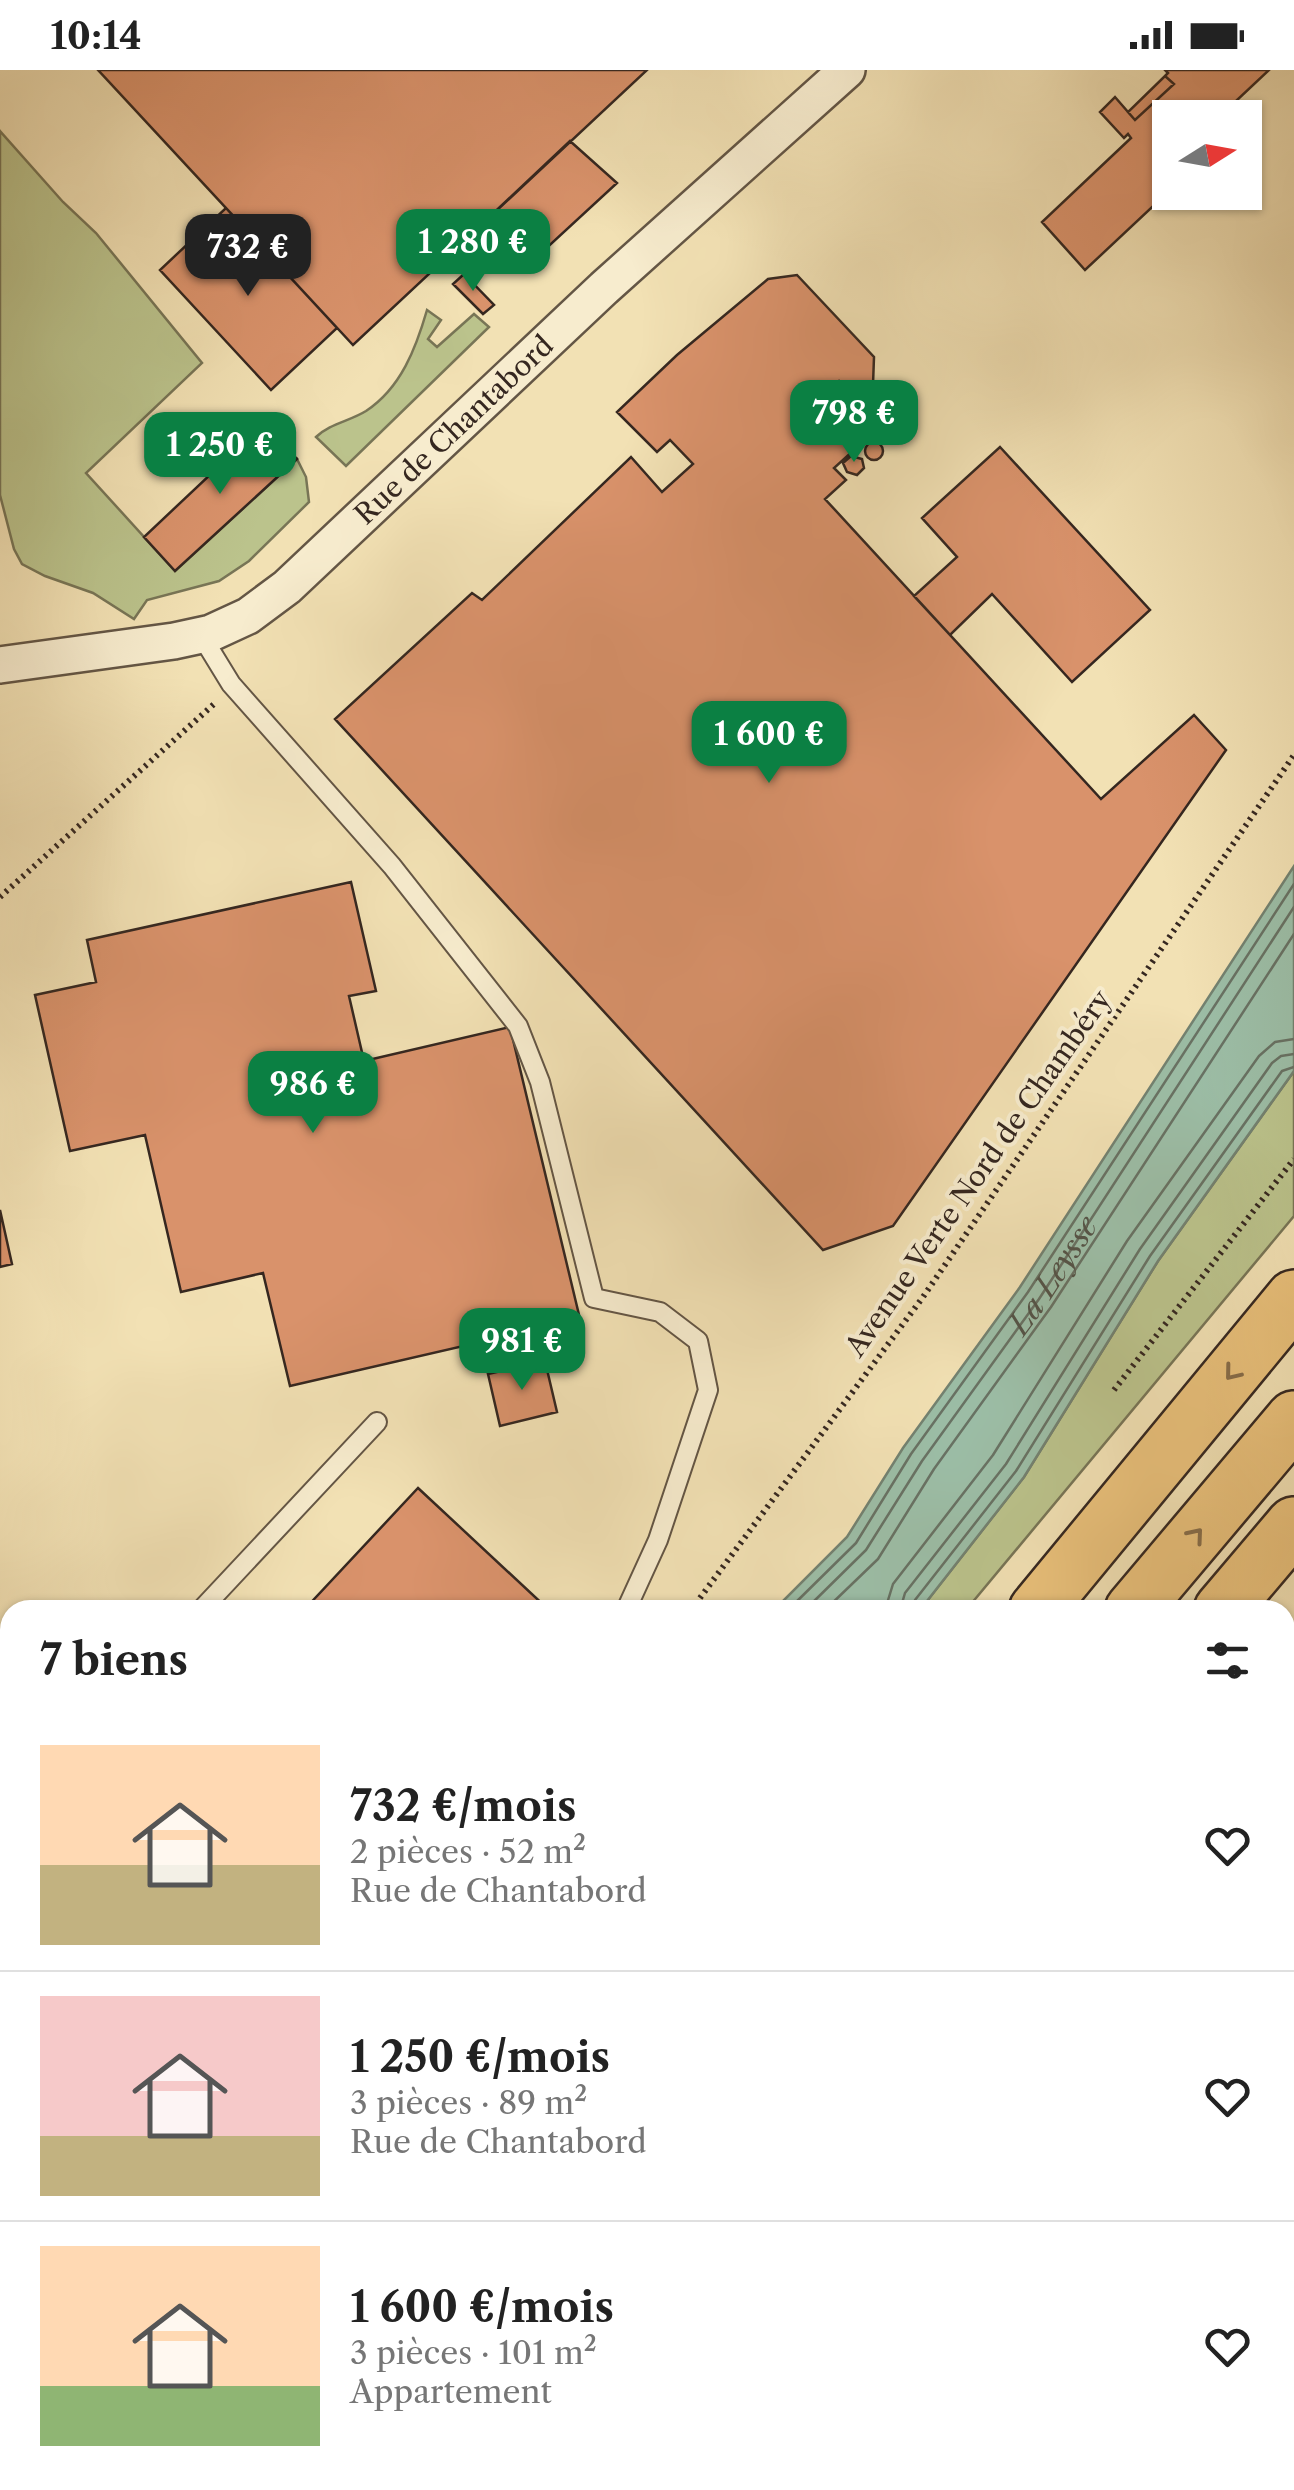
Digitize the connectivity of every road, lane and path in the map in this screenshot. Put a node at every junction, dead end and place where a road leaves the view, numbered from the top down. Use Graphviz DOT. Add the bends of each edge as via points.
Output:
graph roads {
  1 [pos="847,70"];
  2 [pos="201,635"];
  3 [pos="0,665"];
  4 [pos="231,684"];
  5 [pos="1294,756"];
  6 [pos="0,898"];
  7 [pos="1294,1160"];
  8 [pos="1294,1298"];
  9 [pos="1114,1390"];
  10 [pos="1294,1418"];
  11 [pos="376,1422"];
  12 [pos="1294,1525"];
  13 [pos="210,1600"];
  14 [pos="631,1600"];
  15 [pos="698,1600"];
  16 [pos="1045,1600"];
  17 [pos="1141,1600"];
  18 [pos="1230,1600"];
  1 -- 2 [label="street, Rue de Chantabord" via="287,587 248,616"];
  2 -- 3 [label="street, Rue de Chantabord"];
  2 -- 4 [label="lane"];
  4 -- 6 [label="path" via="200,720"];
  4 -- 14 [label="lane" via="392,866 518,1026 540,1082 594,1298 660,1312 698,1342 708,1390"];
  5 -- 15 [label="path, Avenue Verte Nord de Chambéry" via="923,1297"];
  7 -- 9 [label="path"];
  8 -- 16 [label="highway, one-way"];
  17 -- 10 [label="highway, one-way"];
  11 -- 13 [label="lane"];
  12 -- 18 [label="highway"];
}
